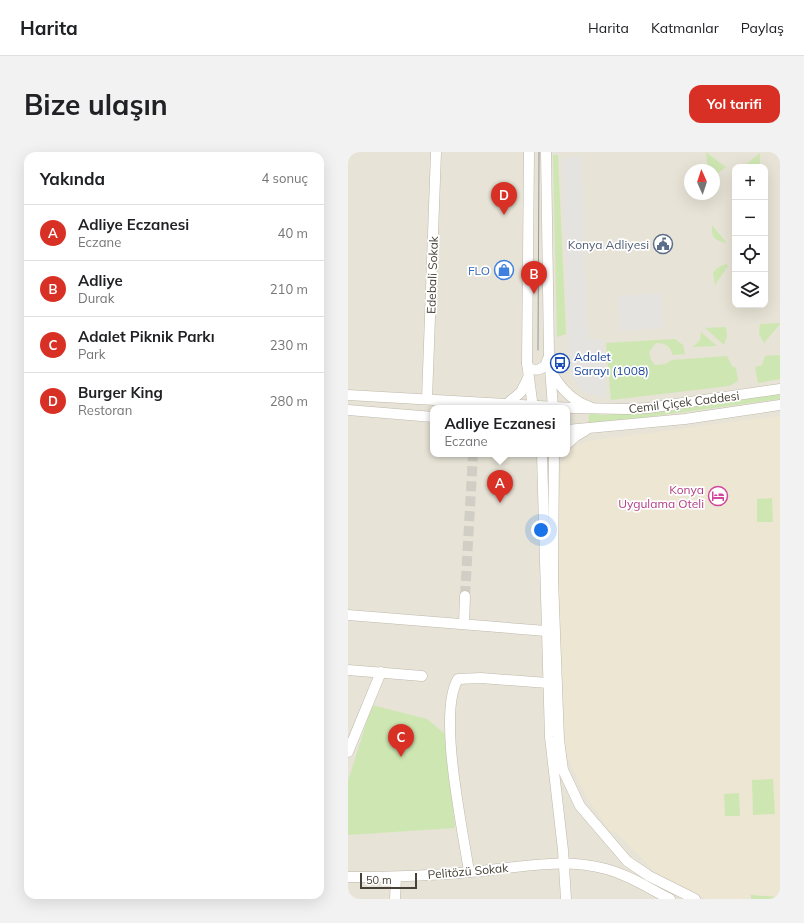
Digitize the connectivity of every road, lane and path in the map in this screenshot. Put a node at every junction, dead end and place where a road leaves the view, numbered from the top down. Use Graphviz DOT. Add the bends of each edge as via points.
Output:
graph roads {
  1 [pos="436,152"];
  2 [pos="529,152"];
  3 [pos="546,152"];
  4 [pos="549,354"];
  5 [pos="527,363"];
  6 [pos="550,369"];
  7 [pos="528,376"];
  8 [pos="780,390"];
  9 [pos="348,394"];
  10 [pos="427,399"];
  11 [pos="532,403"];
  12 [pos="506,404"];
  13 [pos="542,405"];
  14 [pos="553,405"];
  15 [pos="780,406"];
  16 [pos="570,407"];
  17 [pos="594,408"];
  18 [pos="348,410"];
  19 [pos="430,417"];
  20 [pos="589,429"];
  21 [pos="570,430"];
  22 [pos="570,441"];
  23 [pos="542,457"];
  24 [pos="555,457"];
  25 [pos="465,596"];
  26 [pos="348,615"];
  27 [pos="464,624"];
  28 [pos="546,631"];
  29 [pos="348,670"];
  30 [pos="381,672"];
  31 [pos="422,676"];
  32 [pos="548,683"];
  33 [pos="348,752"];
  34 [pos="564,863"];
  35 [pos="469,872"];
  36 [pos="348,876"];
  37 [pos="396,877"];
  38 [pos="395,899"];
  39 [pos="566,899"];
  40 [pos="670,899"];
  41 [pos="695,899"];
  1 -- 10 [label="street, Edebali Sokak"];
  2 -- 5 [label="street"];
  3 -- 4 [label="street"];
  4 -- 5 [label="street" via="545,366 539,370 529,368"];
  4 -- 6 [label="street"];
  5 -- 7 [label="street"];
  6 -- 14 [label="street"];
  6 -- 17 [label="street" via="562,388 572,397"];
  7 -- 11 [label="street"];
  7 -- 12 [label="street" via="521,392"];
  8 -- 17 [label="street, Cemil Çiçek Caddesi" via="648,408"];
  9 -- 10 [label="street, Cemil Çiçek Caddesi"];
  10 -- 12 [label="street, Cemil Çiçek Caddesi"];
  11 -- 12 [label="street, Cemil Çiçek Caddesi"];
  11 -- 13 [label="street, Cemil Çiçek Caddesi"];
  15 -- 20 [label="street, Cemil Çiçek Caddesi"];
  16 -- 17 [label="street, Cemil Çiçek Caddesi"];
  18 -- 19 [label="street"];
  20 -- 21 [label="street, Cemil Çiçek Caddesi"];
  20 -- 22 [label="street"];
  23 -- 28 [label="street"];
  24 -- 41 [label="street" via="552,548 561,760 567,779 580,806 627,861 649,876"];
  25 -- 27 [label="street"];
  26 -- 27 [label="street"];
  27 -- 28 [label="street"];
  28 -- 32 [label="street"];
  29 -- 30 [label="street"];
  30 -- 31 [label="street"];
  30 -- 33 [label="street"];
  32 -- 34 [label="street" via="553,776"];
  32 -- 35 [label="street" via="481,678 458,679 452,688 449,734"];
  34 -- 35 [label="street, Pelitözü Sokak"];
  34 -- 39 [label="street"];
  34 -- 40 [label="street, Pelitözü Sokak" via="606,869"];
  35 -- 37 [label="street, Pelitözü Sokak"];
  36 -- 37 [label="street, Pelitözü Sokak"];
  37 -- 38 [label="street"];
}
